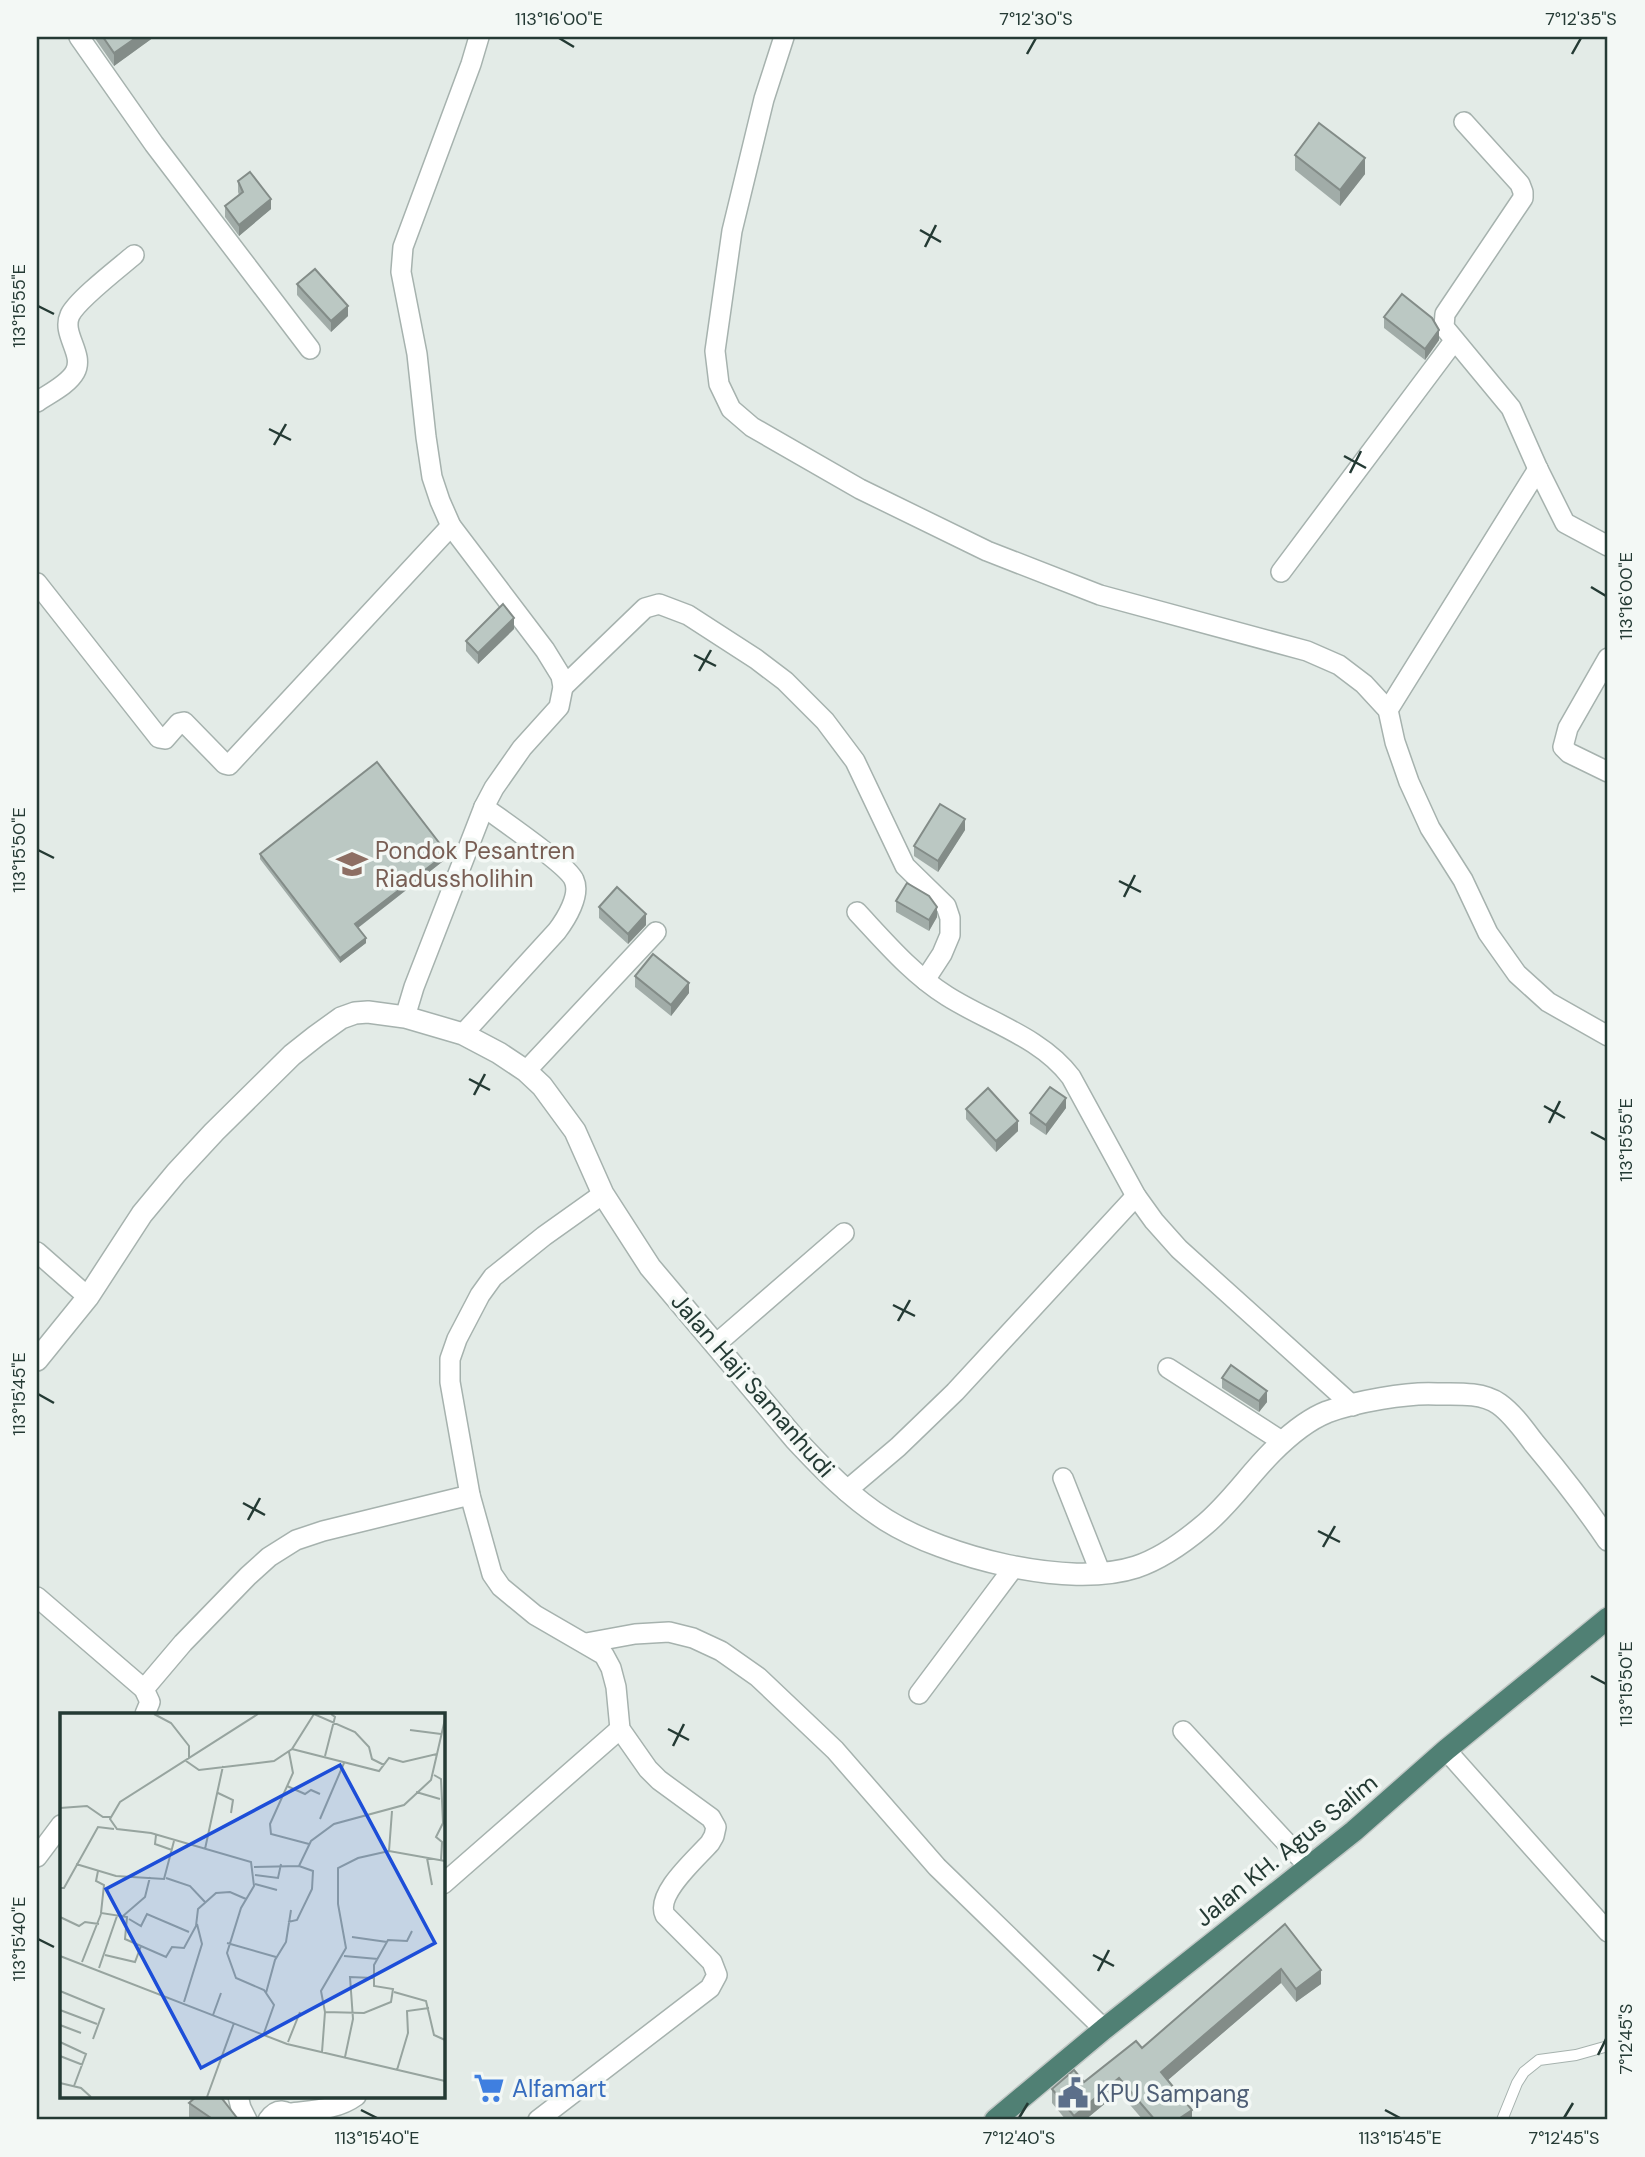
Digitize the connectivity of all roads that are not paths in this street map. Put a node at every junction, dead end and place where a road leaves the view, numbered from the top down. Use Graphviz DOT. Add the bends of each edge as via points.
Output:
graph roads {
  1 [pos="79,37"];
  2 [pos="479,37"];
  3 [pos="784,37"];
  4 [pos="1464,122"];
  5 [pos="134,256"];
  6 [pos="1454,341"];
  7 [pos="310,349"];
  8 [pos="37,402"];
  9 [pos="1538,469"];
  10 [pos="451,526"];
  11 [pos="1608,546"];
  12 [pos="1281,572"];
  13 [pos="37,583"];
  14 [pos="1608,658"];
  15 [pos="564,687"];
  16 [pos="1388,709"];
  17 [pos="1608,772"];
  18 [pos="484,807"];
  19 [pos="857,912"];
  20 [pos="656,932"];
  21 [pos="925,980"];
  22 [pos="405,1017"];
  23 [pos="463,1034"];
  24 [pos="1608,1036"];
  25 [pos="526,1071"];
  26 [pos="603,1194"];
  27 [pos="1136,1196"];
  28 [pos="844,1233"];
  29 [pos="37,1252"];
  30 [pos="88,1297"];
  31 [pos="716,1343"];
  32 [pos="37,1360"];
  33 [pos="1168,1368"];
  34 [pos="1353,1406"];
  35 [pos="1283,1442"];
  36 [pos="1063,1478"];
  37 [pos="846,1491"];
  38 [pos="470,1495"];
  39 [pos="1608,1540"];
  40 [pos="1014,1567"];
  41 [pos="1101,1574"];
  42 [pos="37,1597"];
  43 [pos="1608,1618"];
  44 [pos="586,1643"];
  45 [pos="144,1689"];
  46 [pos="919,1694"];
  47 [pos="145,1713"];
  48 [pos="620,1729"];
  49 [pos="1183,1731"];
  50 [pos="1446,1751"];
  51 [pos="60,1826"];
  52 [pos="37,1857"];
  53 [pos="1309,1867"];
  54 [pos="444,1883"];
  55 [pos="1608,1932"];
  56 [pos="1104,2029"];
  57 [pos="1608,2046"];
  58 [pos="238,2098"];
  59 [pos="353,2098"];
  60 [pos="293,2117"];
  61 [pos="247,2120"];
  62 [pos="268,2120"];
  63 [pos="538,2120"];
  64 [pos="995,2120"];
  65 [pos="1502,2120"];
  1 -- 7 [label="street"];
  2 -- 10 [label="street" via="404,247 401,272 417,354 432,477"];
  3 -- 16 [label="street" via="732,230 715,351 719,384 731,409 751,427 860,489 987,551 1100,595 1307,651 1339,665"];
  4 -- 6 [label="street" via="1524,192 1445,314 1444,327"];
  5 -- 8 [label="street" via="71,313 69,338 77,356 76,371"];
  6 -- 9 [label="street" via="1511,408"];
  6 -- 12 [label="street"];
  9 -- 11 [label="street" via="1565,523"];
  9 -- 16 [label="street"];
  10 -- 13 [label="street" via="229,765 184,722 165,739 159,738"];
  10 -- 15 [label="street" via="545,650"];
  14 -- 17 [label="street" via="1568,728 1563,747"];
  15 -- 18 [label="street" via="559,707 522,748"];
  15 -- 21 [label="street" via="645,608 659,604 716,632 785,681 825,721 855,761 905,866 946,906 950,934"];
  16 -- 24 [label="street" via="1409,782 1488,933 1517,974 1548,1002"];
  18 -- 22 [label="street"];
  18 -- 23 [label="street" via="554,859 576,885 557,931"];
  19 -- 21 [label="street"];
  20 -- 25 [label="street"];
  21 -- 27 [label="street" via="964,1007 1038,1046 1064,1067"];
  22 -- 23 [label="street, Jalan Haji Samanhudi"];
  22 -- 30 [label="street, Jalan Haji Samanhudi" via="355,1013 341,1018 292,1055 176,1173 142,1214"];
  23 -- 25 [label="street, Jalan Haji Samanhudi"];
  25 -- 26 [label="street, Jalan Haji Samanhudi" via="575,1131"];
  26 -- 31 [label="street, Jalan Haji Samanhudi" via="650,1267"];
  26 -- 38 [label="street" via="493,1278 457,1339 450,1359 450,1382"];
  27 -- 34 [label="street" via="1179,1249"];
  27 -- 37 [label="street" via="955,1392"];
  28 -- 31 [label="street"];
  29 -- 30 [label="street"];
  30 -- 32 [label="street, Jalan Haji Samanhudi"];
  31 -- 37 [label="street, Jalan Haji Samanhudi" via="795,1439"];
  33 -- 35 [label="street"];
  34 -- 35 [label="street, Jalan Haji Samanhudi" via="1328,1412"];
  34 -- 39 [label="street, Jalan Haji Samanhudi" via="1428,1393 1468,1395 1499,1404 1544,1454"];
  35 -- 41 [label="street, Jalan Haji Samanhudi" via="1205,1525 1166,1553 1135,1567"];
  36 -- 41 [label="street"];
  37 -- 40 [label="street, Jalan Haji Samanhudi" via="915,1535"];
  38 -- 44 [label="street" via="492,1574 501,1587 535,1615"];
  38 -- 45 [label="street" via="296,1540 248,1576"];
  40 -- 41 [label="street, Jalan Haji Samanhudi"];
  40 -- 46 [label="street"];
  42 -- 45 [label="street"];
  43 -- 50 [label="highway, Jalan KH. Agus Salim"];
  44 -- 48 [label="street" via="604,1655 611,1668"];
  44 -- 56 [label="street" via="669,1632 721,1651 758,1677 835,1749 937,1867"];
  45 -- 47 [label="street" via="150,1702"];
  48 -- 54 [label="street"];
  48 -- 63 [label="street" via="648,1769 711,1818 716,1827 710,1843 669,1889 662,1908 712,1962 717,1975 710,1989"];
  49 -- 53 [label="street"];
  50 -- 53 [label="highway, Jalan KH. Agus Salim"];
  50 -- 55 [label="street"];
  51 -- 52 [label="street"];
  53 -- 56 [label="highway, Jalan KH. Agus Salim"];
  56 -- 64 [label="highway, Jalan KH. Agus Salim"];
  57 -- 65 [label="lane" via="1539,2060 1517,2083"];
  58 -- 61 [label="street"];
  59 -- 60 [label="street"];
  60 -- 62 [label="street" via="277,2110"];
}
